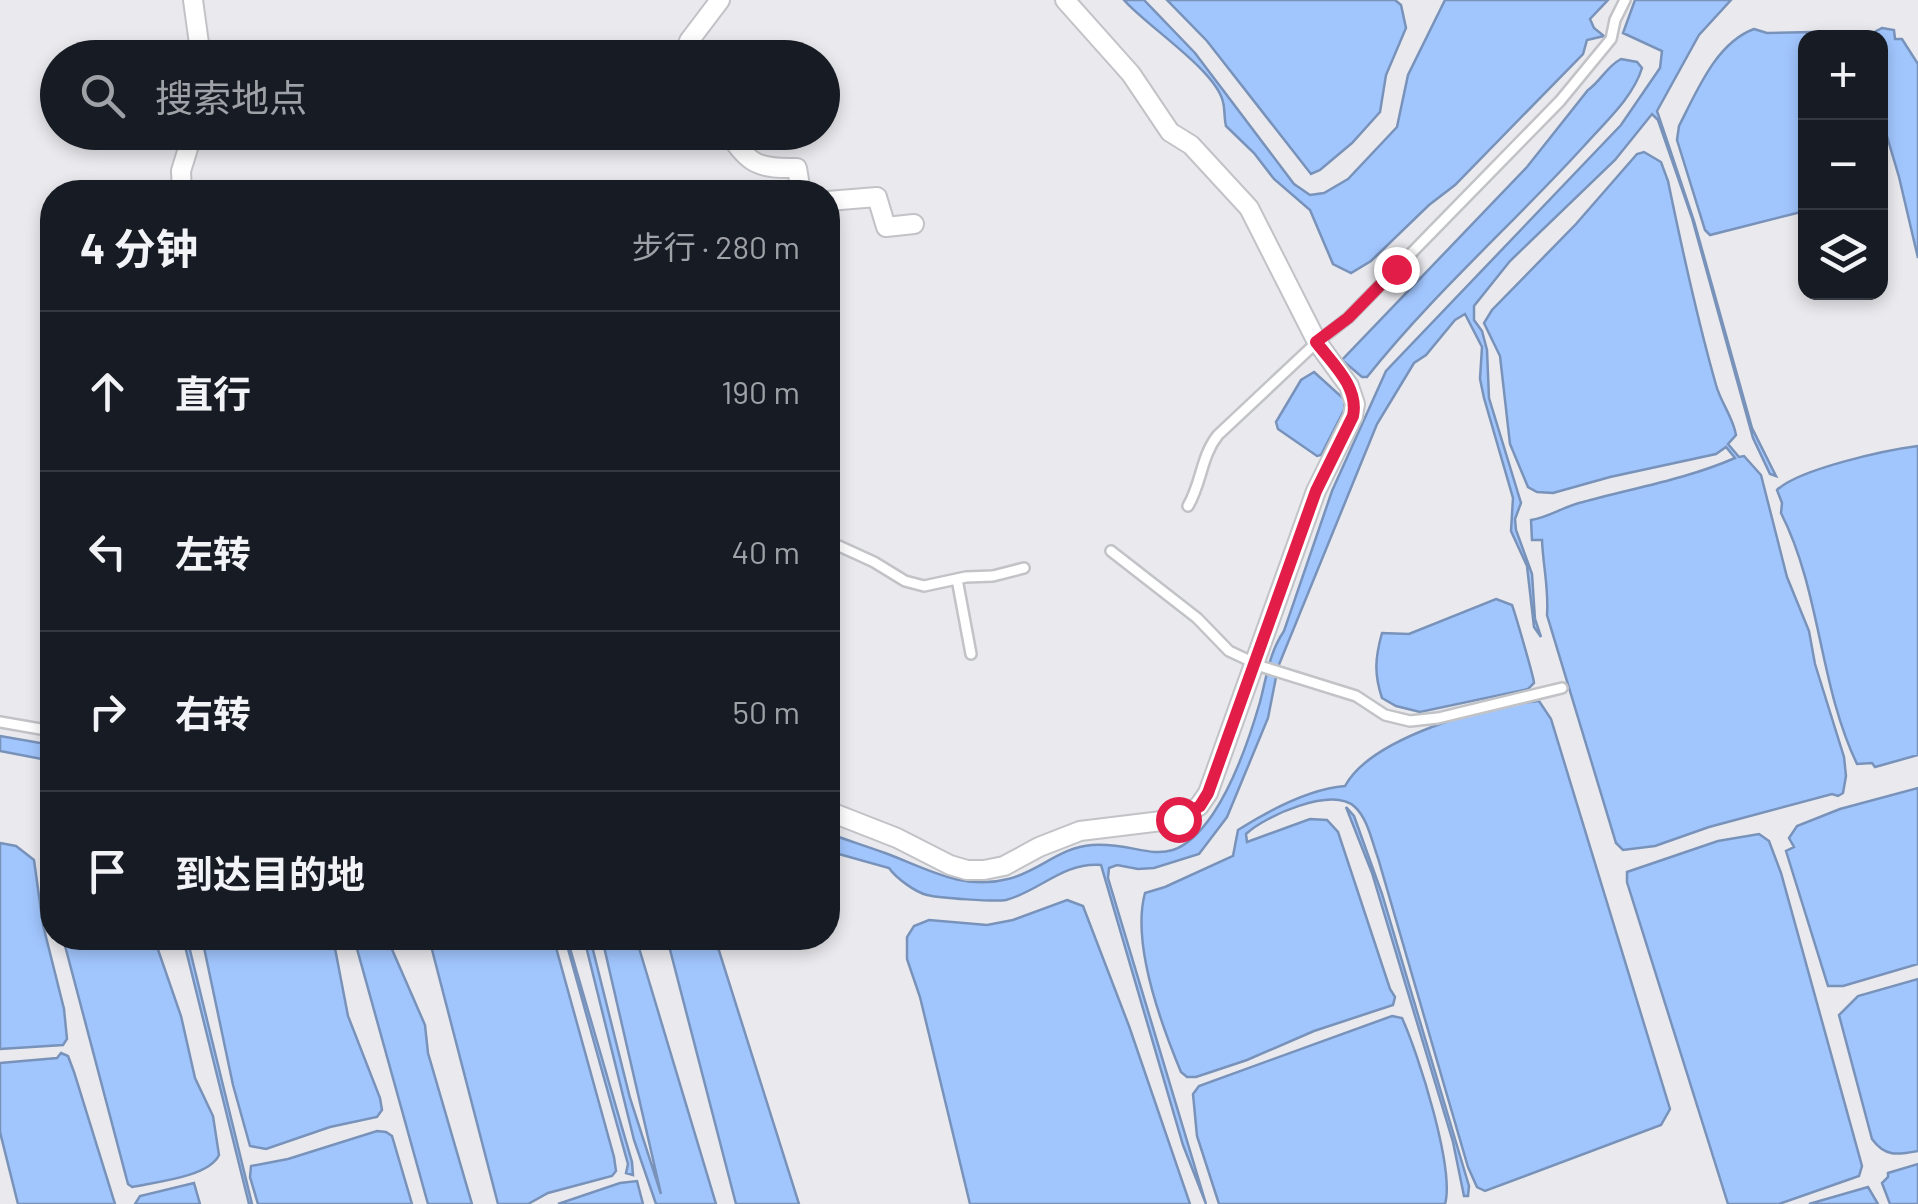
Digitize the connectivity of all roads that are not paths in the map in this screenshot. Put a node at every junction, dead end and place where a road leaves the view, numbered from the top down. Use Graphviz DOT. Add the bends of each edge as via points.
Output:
graph roads {
  1 [pos="193,0"];
  2 [pos="720,0"];
  3 [pos="1066,0"];
  4 [pos="1625,0"];
  5 [pos="199,40"];
  6 [pos="690,40"];
  7 [pos="187,150"];
  8 [pos="739,150"];
  9 [pos="181,180"];
  10 [pos="799,180"];
  11 [pos="840,200"];
  12 [pos="914,224"];
  13 [pos="1316,342"];
  14 [pos="1188,506"];
  15 [pos="840,546"];
  16 [pos="1112,552"];
  17 [pos="1024,568"];
  18 [pos="957,579"];
  19 [pos="971,654"];
  20 [pos="1258,665"];
  21 [pos="1562,688"];
  22 [pos="0,722"];
  23 [pos="40,729"];
  24 [pos="840,815"];
  1 -- 5 [label="street"];
  2 -- 6 [label="street"];
  3 -- 13 [label="street" via="1170,132 1212,165 1249,208"];
  4 -- 13 [label="lane" via="1611,39 1560,101 1348,318"];
  7 -- 9 [label="street"];
  8 -- 10 [label="street" via="767,168 797,168"];
  11 -- 12 [label="street" via="877,197 886,227"];
  13 -- 14 [label="lane" via="1206,450"];
  13 -- 20 [label="street" via="1356,404 1316,491"];
  15 -- 18 [label="lane" via="905,581 924,586"];
  16 -- 20 [label="lane" via="1229,651"];
  17 -- 18 [label="lane"];
  18 -- 19 [label="lane"];
  20 -- 21 [label="lane" via="1410,721"];
  20 -- 24 [label="street" via="1208,793 1178,819 1080,831 1004,866 967,870"];
  22 -- 23 [label="lane"];
}
